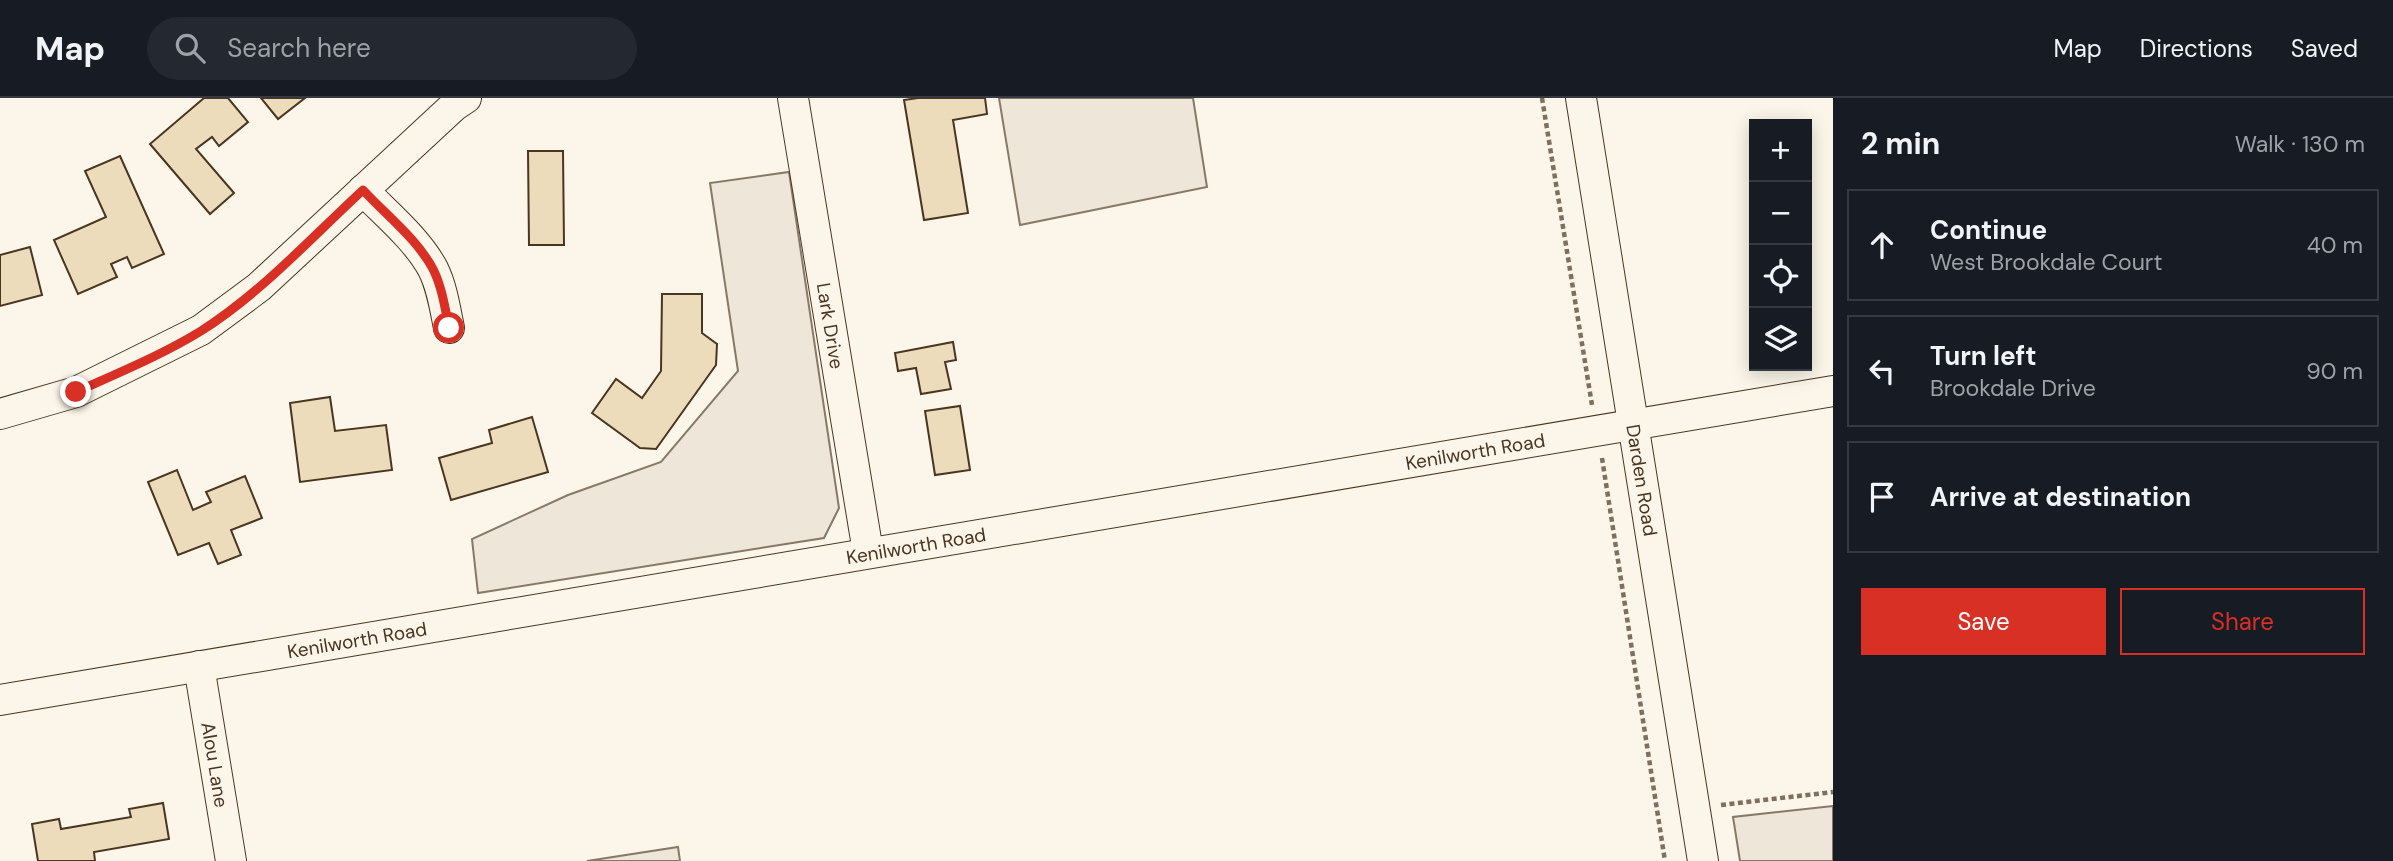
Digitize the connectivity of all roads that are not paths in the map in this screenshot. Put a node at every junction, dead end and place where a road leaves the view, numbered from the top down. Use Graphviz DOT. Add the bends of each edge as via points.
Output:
graph roads {
  1 [pos="466,98"];
  2 [pos="793,98"];
  3 [pos="1581,98"];
  4 [pos="363,190"];
  5 [pos="449,328"];
  6 [pos="1833,391"];
  7 [pos="0,414"];
  8 [pos="1634,424"];
  9 [pos="868,552"];
  10 [pos="199,666"];
  11 [pos="0,701"];
  12 [pos="231,861"];
  13 [pos="1703,861"];
  1 -- 4 [label="street"];
  2 -- 9 [label="street, Lark Drive"];
  3 -- 8 [label="street, Darden Road"];
  4 -- 5 [label="street" via="433,270"];
  4 -- 7 [label="street" via="259,287 201,330 76,392"];
  6 -- 8 [label="street, Kenilworth Road"];
  8 -- 9 [label="street, Kenilworth Road"];
  8 -- 13 [label="street, Darden Road"];
  9 -- 10 [label="street, Kenilworth Road"];
  10 -- 11 [label="street, Kenilworth Road"];
  10 -- 12 [label="street, Alou Lane"];
}
